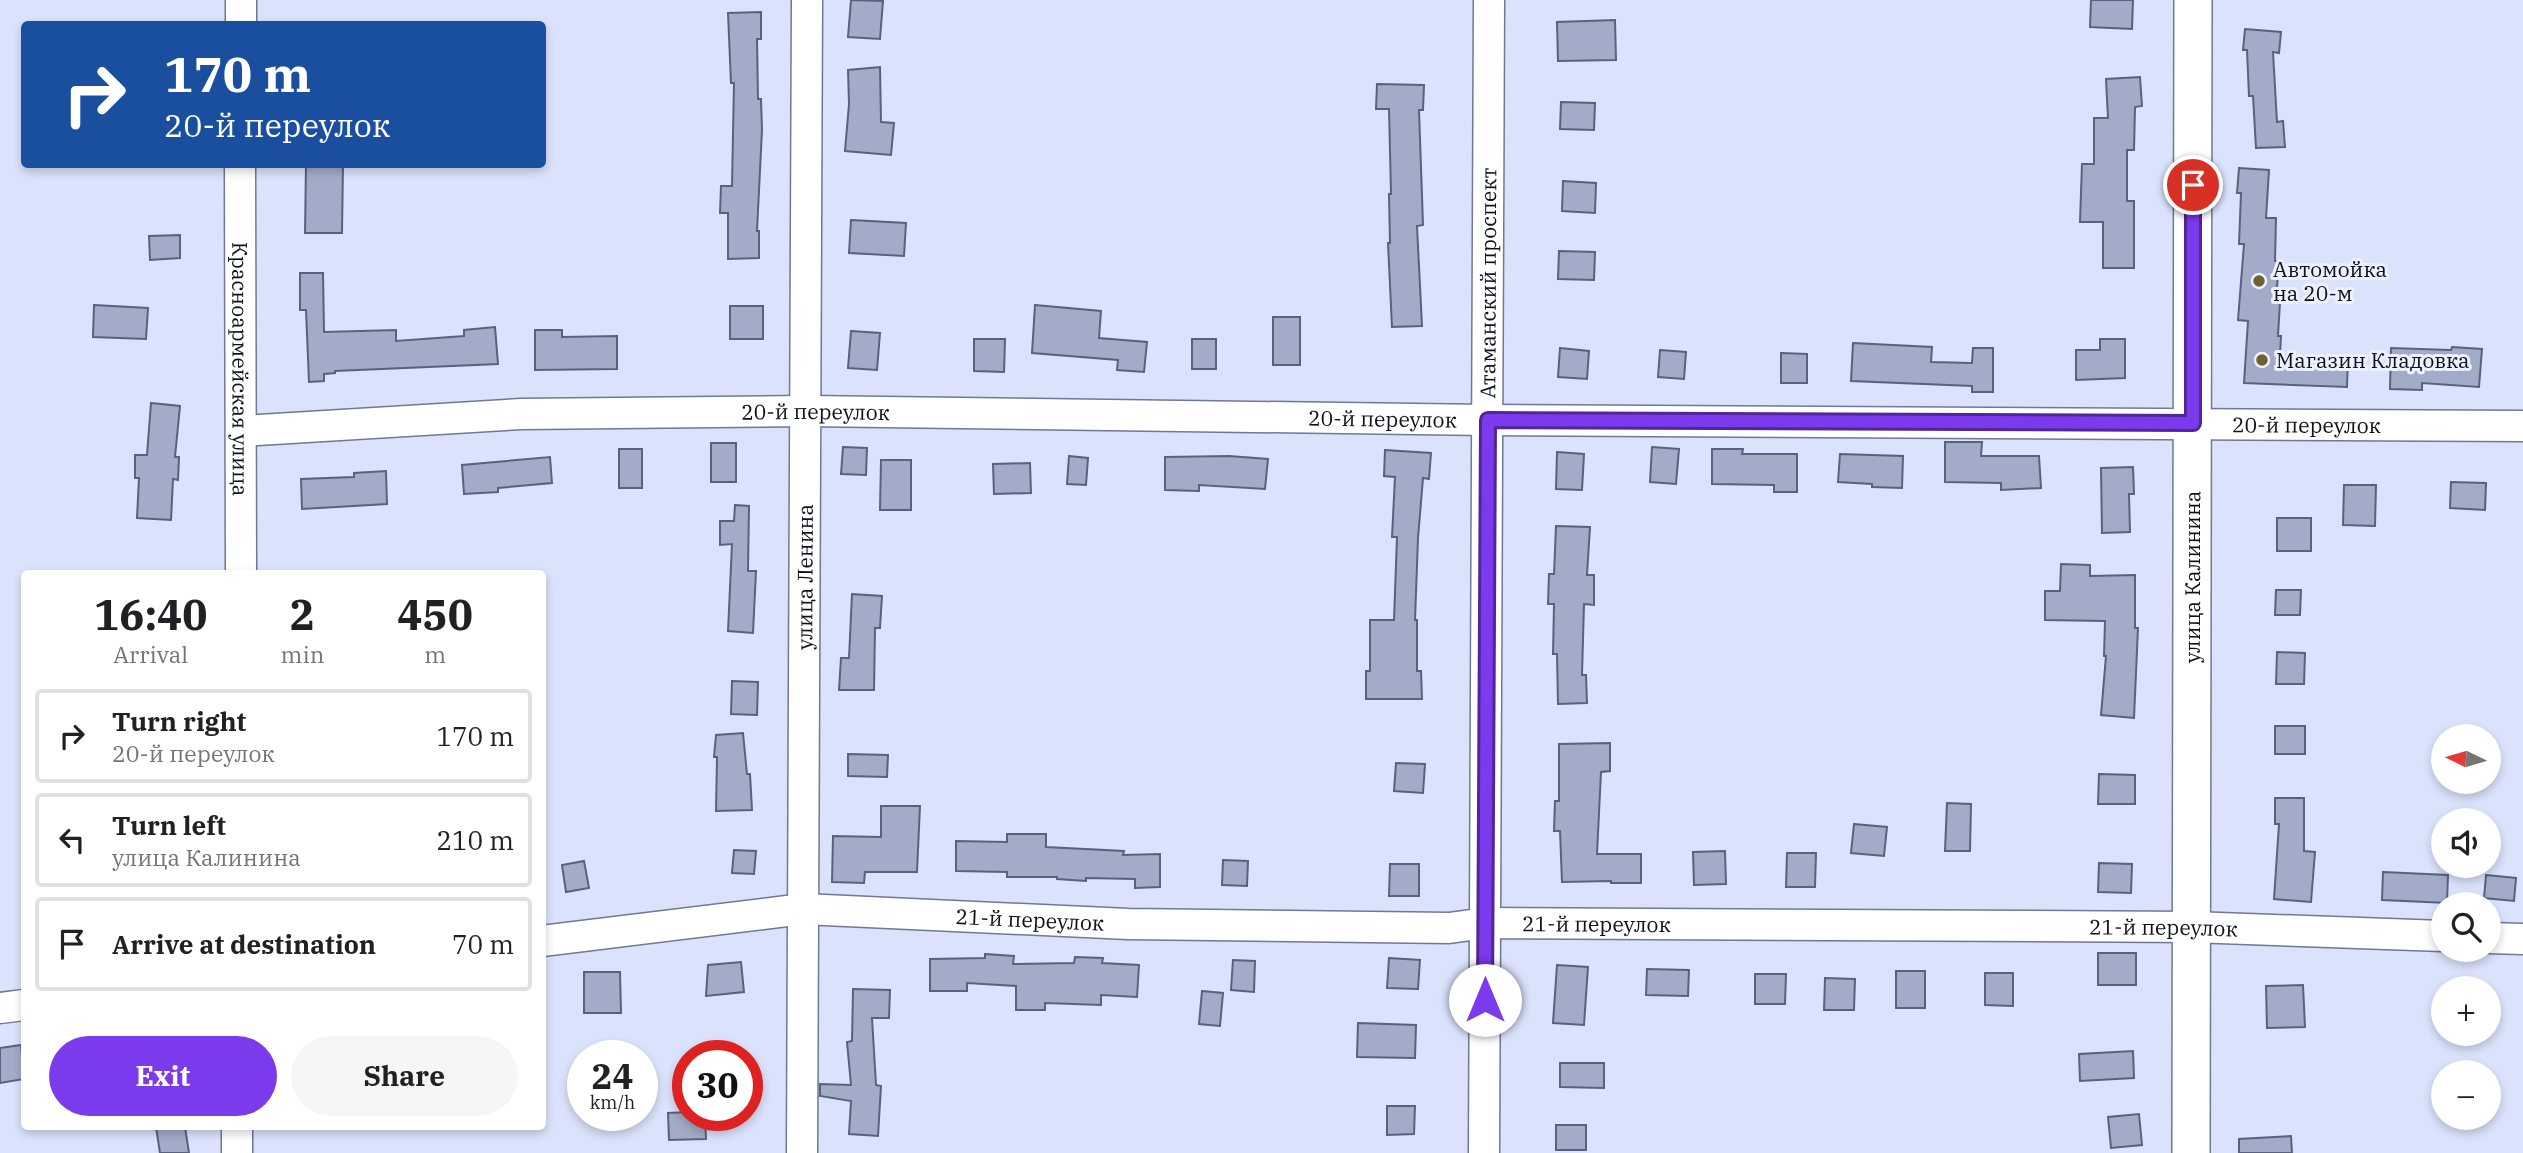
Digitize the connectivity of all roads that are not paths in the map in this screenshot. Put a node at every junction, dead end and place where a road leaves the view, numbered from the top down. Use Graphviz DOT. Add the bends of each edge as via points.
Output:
graph roads {
  1 [pos="241,0"];
  2 [pos="807,0"];
  3 [pos="1489,0"];
  4 [pos="2193,0"];
  5 [pos="241,21"];
  6 [pos="240,168"];
  7 [pos="806,411"];
  8 [pos="1488,420"];
  9 [pos="2193,423"];
  10 [pos="2523,426"];
  11 [pos="242,430"];
  12 [pos="241,570"];
  13 [pos="803,909"];
  14 [pos="1486,923"];
  15 [pos="2192,927"];
  16 [pos="2431,936"];
  17 [pos="2501,938"];
  18 [pos="2523,939"];
  19 [pos="546,941"];
  20 [pos="21,1005"];
  21 [pos="0,1008"];
  22 [pos="237,1130"];
  23 [pos="237,1153"];
  24 [pos="802,1153"];
  25 [pos="1484,1153"];
  26 [pos="2191,1153"];
  1 -- 5 [label="street"];
  2 -- 7 [label="street, улица Ленина"];
  3 -- 8 [label="street, Атаманский проспект"];
  4 -- 9 [label="main road, улица Калинина"];
  6 -- 11 [label="street, Красноармейская улица"];
  7 -- 8 [label="street, 20-й переулок"];
  7 -- 11 [label="street, 20-й переулок" via="521,414"];
  7 -- 13 [label="street, улица Ленина"];
  8 -- 9 [label="street, 20-й переулок"];
  8 -- 14 [label="street, Атаманский проспект"];
  9 -- 10 [label="street, 20-й переулок"];
  9 -- 15 [label="main road, улица Калинина"];
  11 -- 12 [label="street, Красноармейская улица"];
  13 -- 14 [label="street, 21-й переулок" via="1128,924 1449,928"];
  13 -- 19 [label="street, 21-й переулок"];
  13 -- 24 [label="street, улица Ленина"];
  14 -- 15 [label="street, 21-й переулок"];
  14 -- 25 [label="street, Атаманский проспект"];
  15 -- 16 [label="street, 21-й переулок"];
  15 -- 26 [label="main road, улица Калинина"];
  17 -- 18 [label="street"];
  20 -- 21 [label="street"];
  22 -- 23 [label="street"];
}
